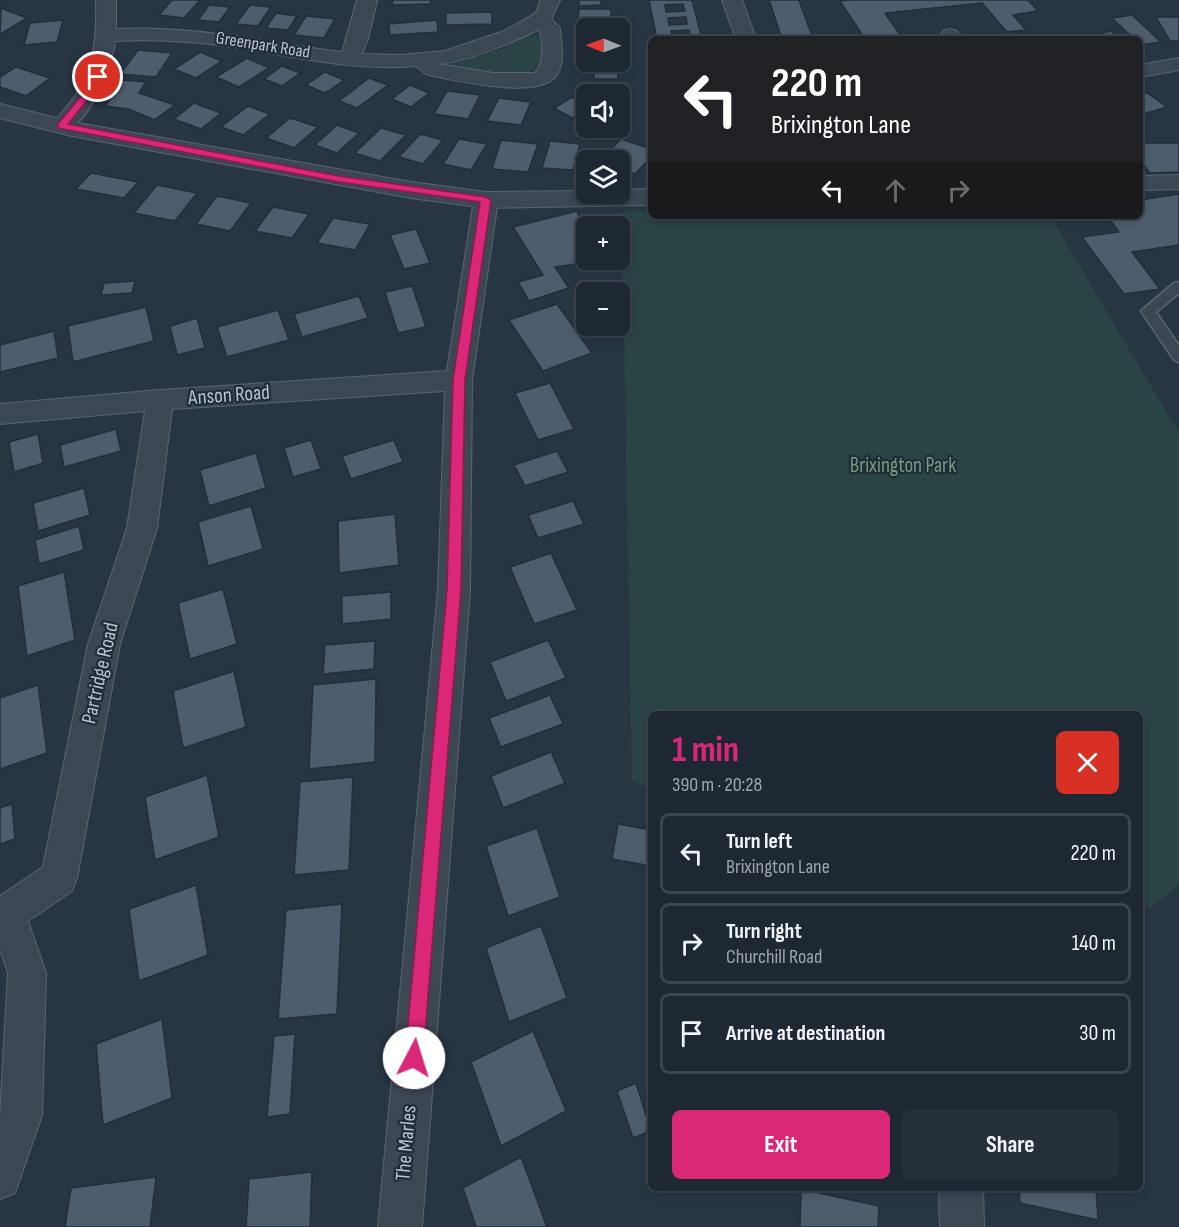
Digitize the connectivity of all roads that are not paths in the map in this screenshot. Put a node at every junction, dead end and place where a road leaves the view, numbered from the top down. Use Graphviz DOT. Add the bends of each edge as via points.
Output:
graph roads {
  1 [pos="106,0"];
  2 [pos="367,0"];
  3 [pos="550,0"];
  4 [pos="732,0"];
  5 [pos="541,20"];
  6 [pos="107,36"];
  7 [pos="745,36"];
  8 [pos="350,58"];
  9 [pos="419,60"];
  10 [pos="1179,64"];
  11 [pos="1143,70"];
  12 [pos="0,111"];
  13 [pos="62,126"];
  14 [pos="1179,182"];
  15 [pos="1143,183"];
  16 [pos="648,197"];
  17 [pos="486,200"];
  18 [pos="1179,286"];
  19 [pos="1179,357"];
  20 [pos="459,380"];
  21 [pos="160,400"];
  22 [pos="0,414"];
  23 [pos="4,915"];
  24 [pos="0,1178"];
  25 [pos="961,1191"];
  26 [pos="400,1227"];
  27 [pos="962,1227"];
  1 -- 6 [label="street"];
  2 -- 8 [label="street"];
  3 -- 5 [label="street"];
  4 -- 7 [label="street"];
  5 -- 9 [label="street, Greenpark Road" via="513,35 444,58"];
  5 -- 9 [label="street, Greenpark Road" via="550,28 550,60 547,74 540,80 432,70"];
  6 -- 8 [label="street, Greenpark Road" via="147,32 206,36"];
  6 -- 13 [label="street" via="98,77"];
  8 -- 9 [label="street, Greenpark Road"];
  10 -- 11 [label="street"];
  12 -- 13 [label="street"];
  13 -- 17 [label="street" via="339,179"];
  14 -- 15 [label="street"];
  16 -- 17 [label="street"];
  17 -- 20 [label="street, The Marles"];
  18 -- 19 [label="lane" via="1148,310"];
  20 -- 21 [label="street, Anson Road"];
  20 -- 26 [label="street, The Marles" via="454,590"];
  21 -- 22 [label="street, Anson Road"];
  21 -- 23 [label="street, Partridge Road" via="142,528 104,644 59,878"];
  23 -- 24 [label="street" via="27,973 21,1115"];
  25 -- 27 [label="street"];
}
